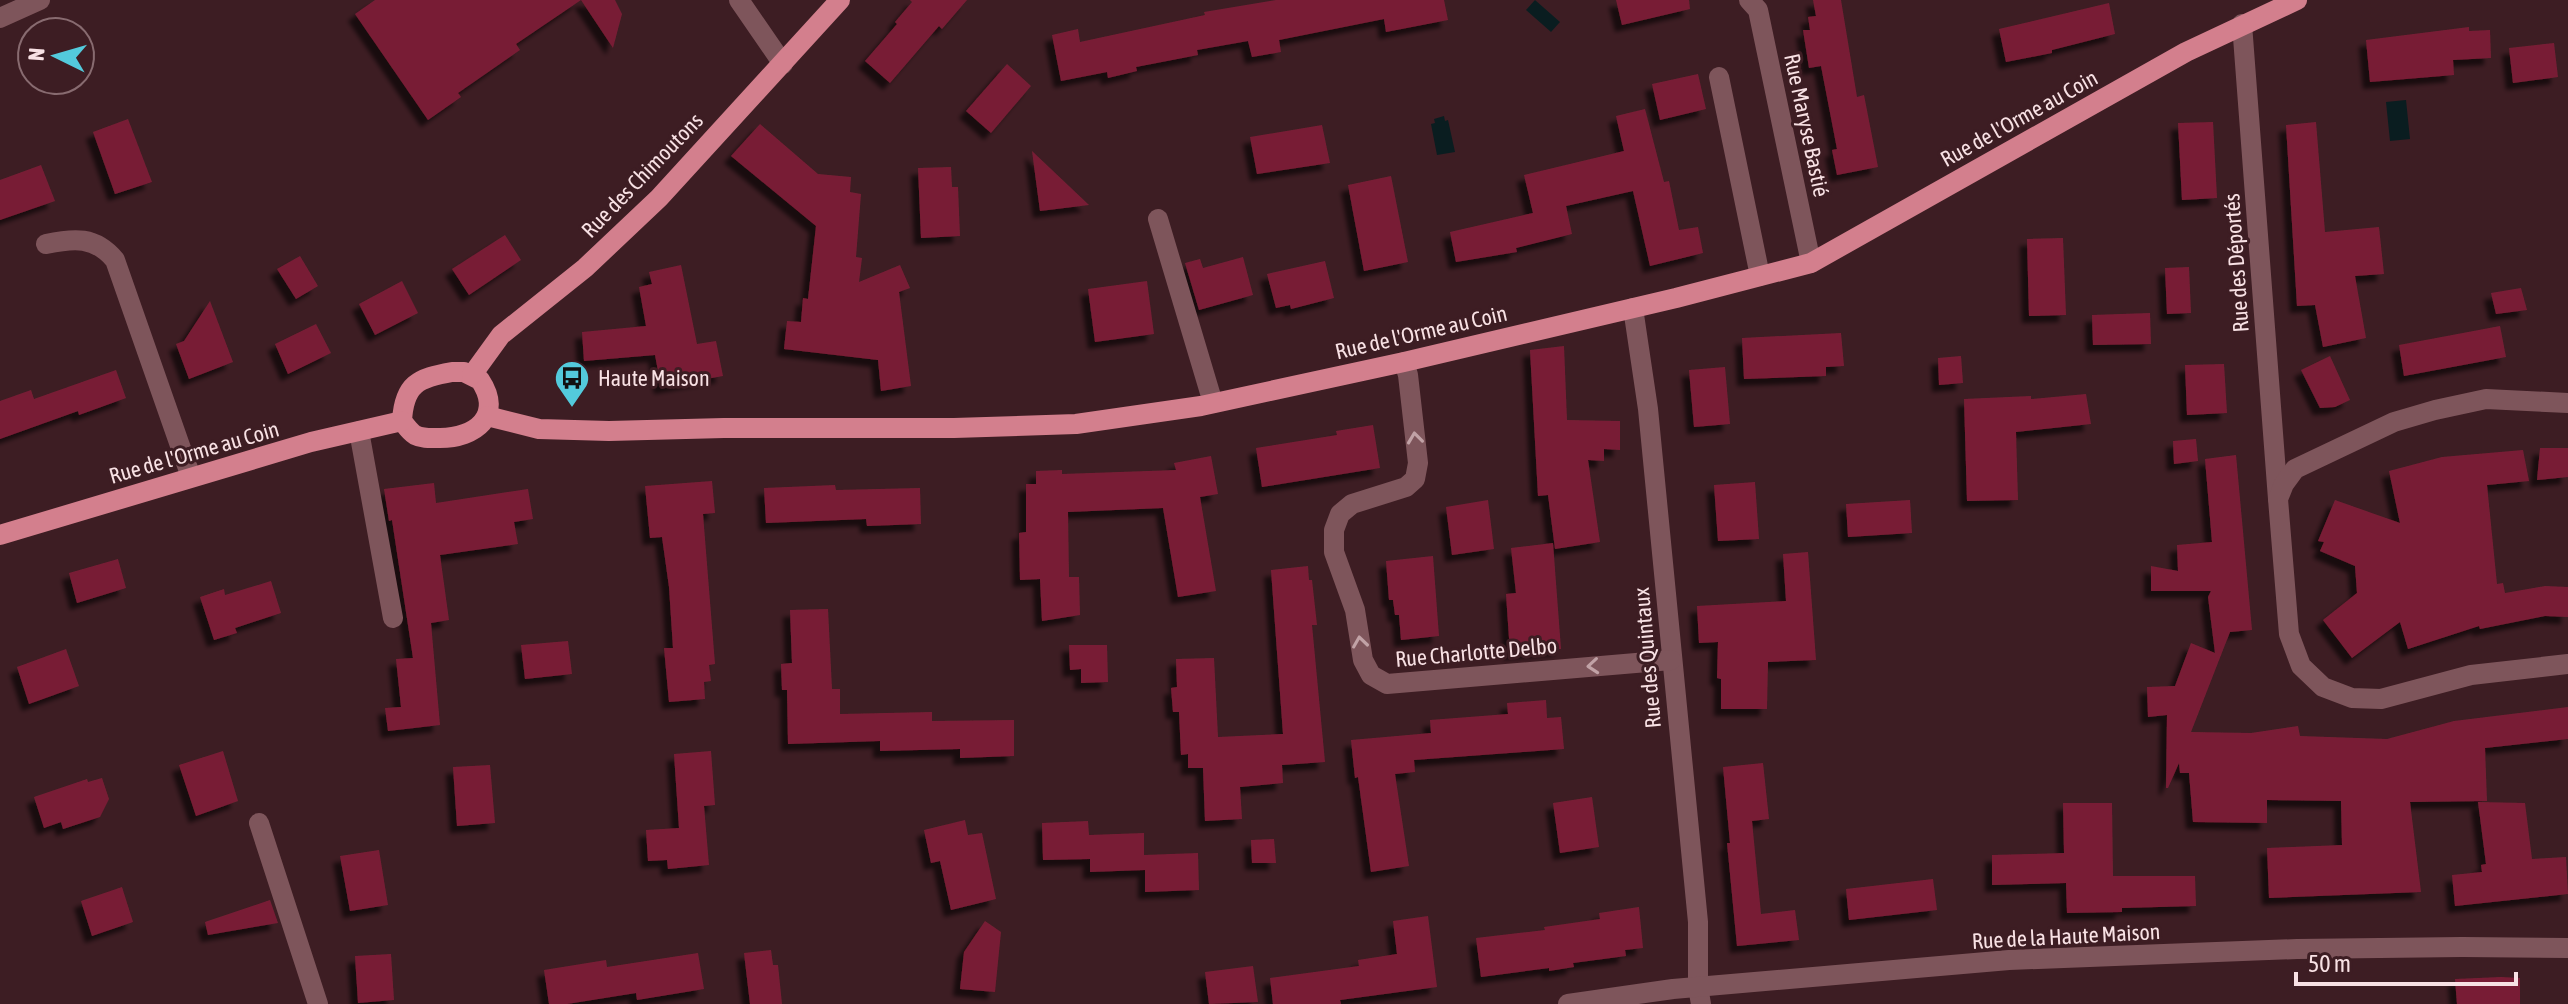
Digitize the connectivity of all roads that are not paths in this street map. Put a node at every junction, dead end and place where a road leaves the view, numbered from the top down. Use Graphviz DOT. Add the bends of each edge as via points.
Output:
graph roads {
  1 [pos="40,0"];
  2 [pos="739,0"];
  3 [pos="840,0"];
  4 [pos="1749,0"];
  5 [pos="2297,0"];
  6 [pos="0,18"];
  7 [pos="2242,24"];
  8 [pos="783,64"];
  9 [pos="1719,77"];
  10 [pos="1158,219"];
  11 [pos="46,244"];
  12 [pos="1811,263"];
  13 [pos="1760,276"];
  14 [pos="1633,308"];
  15 [pos="1404,362"];
  16 [pos="472,375"];
  17 [pos="1213,403"];
  18 [pos="2568,403"];
  19 [pos="487,416"];
  20 [pos="402,421"];
  21 [pos="359,431"];
  22 [pos="191,477"];
  23 [pos="2278,499"];
  24 [pos="0,535"];
  25 [pos="393,618"];
  26 [pos="1671,660"];
  27 [pos="2568,664"];
  28 [pos="259,823"];
  29 [pos="2568,948"];
  30 [pos="1700,996"];
  31 [pos="318,1004"];
  32 [pos="1568,1004"];
  1 -- 6 [label="street"];
  2 -- 8 [label="street"];
  3 -- 8 [label="main road, Rue des Chimoutons"];
  4 -- 12 [label="street, Rue Maryse Bastié" via="1758,10"];
  5 -- 7 [label="main road, Rue de l'Orme au Coin"];
  7 -- 12 [label="main road, Rue de l'Orme au Coin"];
  7 -- 23 [label="street, Rue des Déportés"];
  8 -- 16 [label="main road, Rue des Chimoutons" via="659,198 585,268 501,335"];
  9 -- 13 [label="street"];
  10 -- 17 [label="street"];
  11 -- 22 [label="street" via="75,238 105,249 115,260"];
  12 -- 13 [label="main road, Rue de l'Orme au Coin"];
  13 -- 14 [label="main road, Rue de l'Orme au Coin"];
  14 -- 15 [label="main road, Rue de l'Orme au Coin"];
  14 -- 26 [label="street, Rue des Quintaux" via="1648,409"];
  15 -- 17 [label="main road, Rue de l'Orme au Coin"];
  26 -- 15 [label="street, Rue Charlotte Delbo, one-way" via="1387,684 1371,675 1334,552 1334,530 1340,514 1352,504 1406,487 1415,479 1418,463"];
  16 -- 19 [label="main road" via="486,388"];
  16 -- 20 [label="main road" via="452,372 421,380 406,396"];
  17 -- 19 [label="main road, Rue de l'Orme au Coin" via="1076,424 954,428 553,430"];
  18 -- 23 [label="street" via="2486,399 2394,422 2295,469"];
  19 -- 20 [label="main road" via="474,431 449,438 424,438"];
  20 -- 21 [label="main road, Rue de l'Orme au Coin"];
  21 -- 22 [label="main road, Rue de l'Orme au Coin"];
  21 -- 25 [label="street"];
  22 -- 24 [label="main road, Rue de l'Orme au Coin"];
  23 -- 27 [label="street, Rue des Déportés" via="2289,634 2301,666 2323,687 2352,698 2381,699 2471,675"];
  26 -- 30 [label="street, Rue des Quintaux" via="1698,922"];
  28 -- 31 [label="street"];
  29 -- 30 [label="street, Rue de la Haute Maison" via="2312,949 2009,960"];
  30 -- 32 [label="street, Rue de la Haute Maison" via="1673,989"];
}
